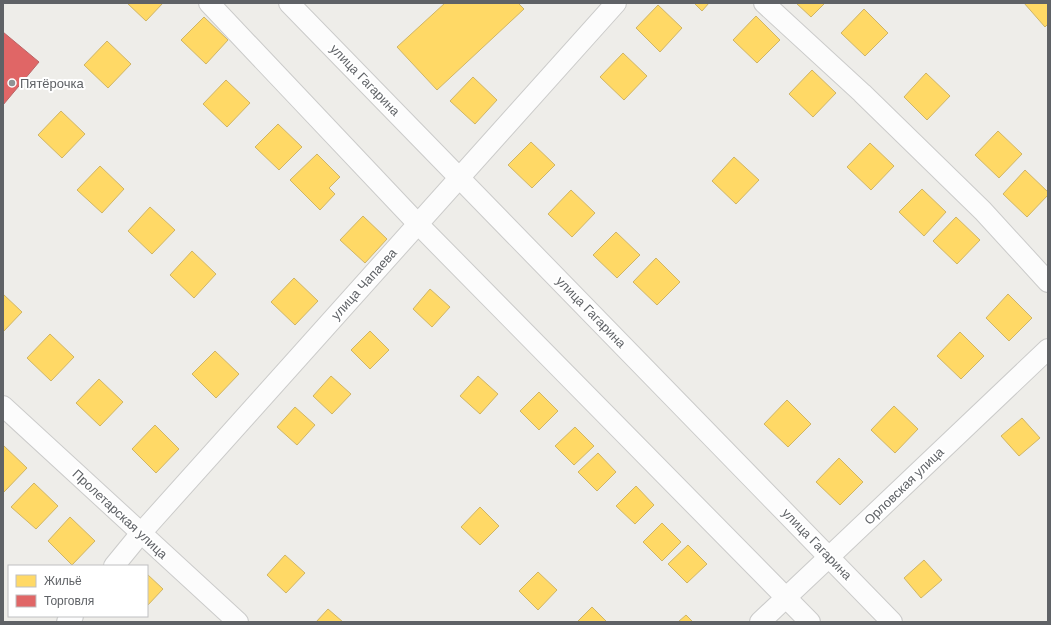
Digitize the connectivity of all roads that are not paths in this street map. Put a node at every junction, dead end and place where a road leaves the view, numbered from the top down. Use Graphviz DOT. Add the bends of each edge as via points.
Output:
graph roads {
  1 [pos="209,3"];
  2 [pos="289,3"];
  3 [pos="616,3"];
  4 [pos="764,3"];
  5 [pos="460,177"];
  6 [pos="418,224"];
  7 [pos="1048,282"];
  8 [pos="1048,348"];
  9 [pos="3,406"];
  10 [pos="141,533"];
  11 [pos="830,557"];
  12 [pos="115,565"];
  13 [pos="786,597"];
  14 [pos="238,622"];
  15 [pos="760,622"];
  16 [pos="810,622"];
  17 [pos="892,622"];
  1 -- 6 [label="street"];
  2 -- 5 [label="street, улица Гагарина"];
  3 -- 5 [label="street, улица Чапаева"];
  4 -- 7 [label="street" via="862,93 983,211"];
  5 -- 6 [label="street, улица Чапаева"];
  5 -- 11 [label="street, улица Гагарина"];
  6 -- 10 [label="street, улица Чапаева"];
  6 -- 13 [label="street"];
  8 -- 11 [label="street, Орловская улица"];
  9 -- 10 [label="street, Пролетарская улица"];
  10 -- 12 [label="street, улица Чапаева"];
  10 -- 14 [label="street, Пролетарская улица"];
  11 -- 13 [label="street, Орловская улица"];
  11 -- 17 [label="street, улица Гагарина"];
  13 -- 15 [label="street, Орловская улица"];
  13 -- 16 [label="street"];
}
